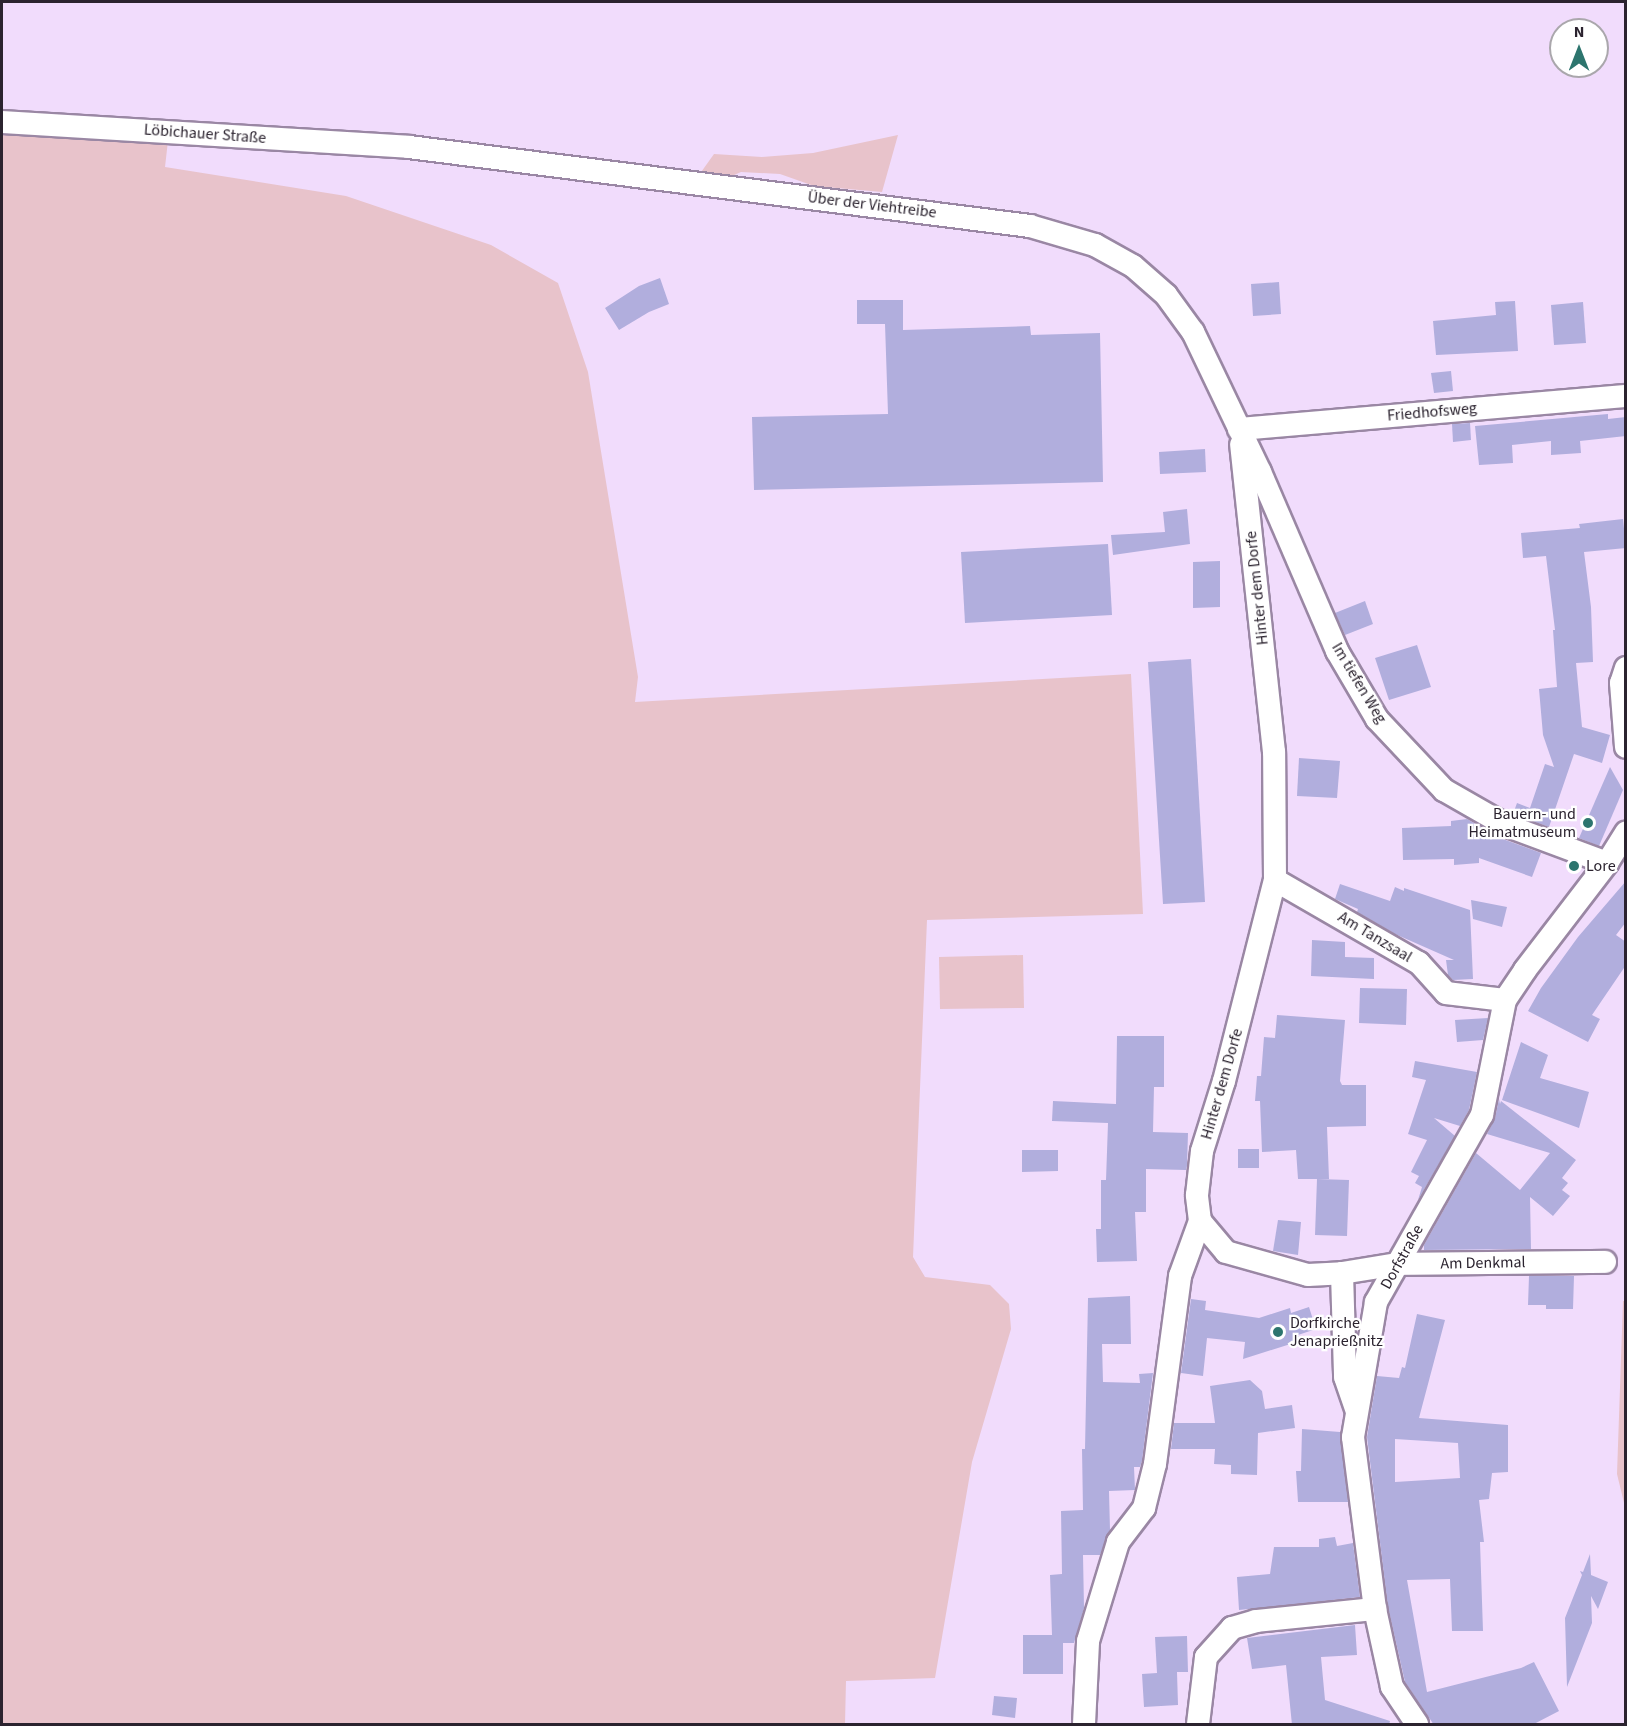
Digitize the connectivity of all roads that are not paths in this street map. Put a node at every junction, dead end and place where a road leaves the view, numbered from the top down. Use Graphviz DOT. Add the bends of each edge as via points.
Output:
graph roads {
  1 [pos="2,122"];
  2 [pos="409,147"];
  3 [pos="1626,396"];
  4 [pos="1239,429"];
  5 [pos="1626,668"];
  6 [pos="1626,747"];
  7 [pos="1626,833"];
  8 [pos="1607,863"];
  9 [pos="1275,880"];
  10 [pos="1505,1000"];
  11 [pos="1200,1221"];
  12 [pos="1605,1262"];
  13 [pos="1398,1264"];
  14 [pos="1342,1273"];
  15 [pos="1357,1412"];
  16 [pos="1375,1609"];
  17 [pos="1084,1725"];
  18 [pos="1198,1725"];
  19 [pos="1417,1725"];
  1 -- 2 [label="street, Löbichauer Straße"];
  2 -- 4 [label="street, Über der Viehtreibe" via="1030,226 1095,245 1134,266 1166,295 1192,332"];
  3 -- 4 [label="street, Friedhofsweg"];
  4 -- 8 [label="street, Im tiefen Weg" via="1337,651 1377,719 1444,790 1505,825"];
  4 -- 9 [label="street, Hinter dem Dorfe" via="1274,752"];
  5 -- 6 [label="street" via="1621,682"];
  7 -- 8 [label="street, Dorfstraße"];
  8 -- 10 [label="street, Dorfstraße"];
  9 -- 10 [label="street, Am Tanzsaal" via="1419,963 1446,993"];
  9 -- 11 [label="street, Hinter dem Dorfe" via="1224,1081 1202,1151 1197,1195"];
  10 -- 13 [label="street, Dorfstraße" via="1482,1114"];
  11 -- 14 [label="street, Am Denkmal" via="1226,1252 1308,1275"];
  11 -- 17 [label="street, Hinter dem Dorfe" via="1180,1276 1155,1464 1144,1508 1118,1542 1088,1641"];
  12 -- 13 [label="street, Am Denkmal"];
  13 -- 14 [label="street, Am Denkmal"];
  13 -- 15 [label="street, Dorfstraße" via="1376,1302"];
  14 -- 15 [label="street" via="1344,1377"];
  15 -- 16 [label="street, Dorfstraße" via="1353,1437"];
  16 -- 18 [label="street" via="1256,1621 1232,1628 1206,1657"];
  16 -- 19 [label="street, Dorfstraße" via="1392,1687"];
}
